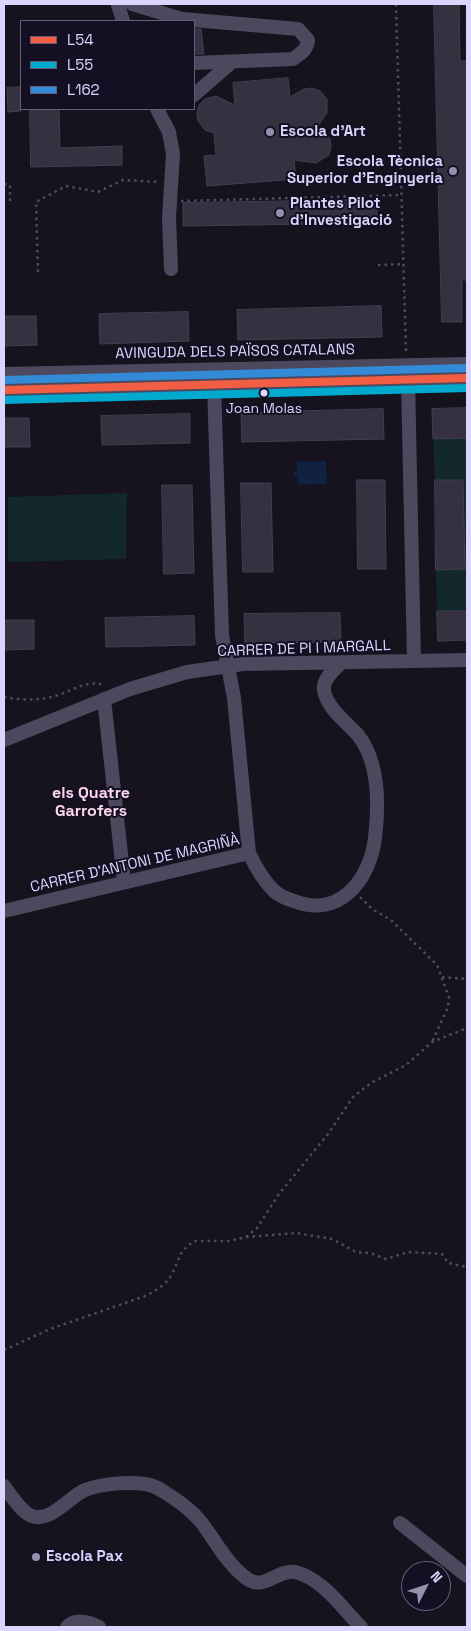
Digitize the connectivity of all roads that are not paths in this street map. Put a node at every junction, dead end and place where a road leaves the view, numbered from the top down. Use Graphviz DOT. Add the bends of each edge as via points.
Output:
graph roads {
  1 [pos="122,4"];
  2 [pos="123,20"];
  3 [pos="194,20"];
  4 [pos="195,20"];
  5 [pos="232,62"];
  6 [pos="195,63"];
  7 [pos="195,94"];
  8 [pos="158,110"];
  9 [pos="171,269"];
  10 [pos="467,364"];
  11 [pos="4,374"];
  12 [pos="467,378"];
  13 [pos="408,379"];
  14 [pos="214,384"];
  15 [pos="4,390"];
  16 [pos="467,660"];
  17 [pos="414,661"];
  18 [pos="342,662"];
  19 [pos="226,665"];
  20 [pos="104,698"];
  21 [pos="4,740"];
  22 [pos="249,853"];
  23 [pos="124,881"];
  24 [pos="4,911"];
  25 [pos="4,1486"];
  26 [pos="400,1523"];
  27 [pos="467,1576"];
  28 [pos="66,1627"];
  29 [pos="100,1627"];
  30 [pos="361,1627"];
  1 -- 2 [label="street"];
  1 -- 3 [label="street"];
  4 -- 5 [label="street" via="298,29 308,40 302,53 293,59"];
  5 -- 6 [label="street"];
  5 -- 7 [label="street"];
  8 -- 9 [label="street" via="169,132 174,154 170,201"];
  10 -- 11 [label="street, AVINGUDA DELS PAÏSOS CATALANS"];
  12 -- 13 [label="street, AVINGUDA DELS PAÏSOS CATALANS"];
  13 -- 14 [label="street, AVINGUDA DELS PAÏSOS CATALANS"];
  13 -- 17 [label="street"];
  14 -- 15 [label="street, AVINGUDA DELS PAÏSOS CATALANS"];
  14 -- 19 [label="street" via="222,635"];
  16 -- 17 [label="street, CARRER DE PI I MARGALL"];
  17 -- 18 [label="street, CARRER DE PI I MARGALL"];
  18 -- 19 [label="street, CARRER DE PI I MARGALL"];
  18 -- 22 [label="street, CARRER D'ANTONI DE MAGRIÑÀ" via="326,681 324,689 328,701 359,738 374,775 377,796 372,854 353,888 341,900 313,906 299,904 275,892 256,869"];
  19 -- 20 [label="street, CARRER DE PI I MARGALL" via="160,679"];
  19 -- 22 [label="street" via="234,698"];
  20 -- 21 [label="street, CARRER DE PI I MARGALL"];
  20 -- 23 [label="street"];
  22 -- 23 [label="street, CARRER D'ANTONI DE MAGRIÑÀ"];
  23 -- 24 [label="street, CARRER D'ANTONI DE MAGRIÑÀ"];
  25 -- 30 [label="street" via="25,1511 39,1517 48,1515 83,1491 101,1485 146,1484 156,1487 200,1520 233,1566 246,1578 262,1583 284,1572 308,1576"];
  26 -- 27 [label="street"];
  28 -- 29 [label="street" via="87,1622"];
}
